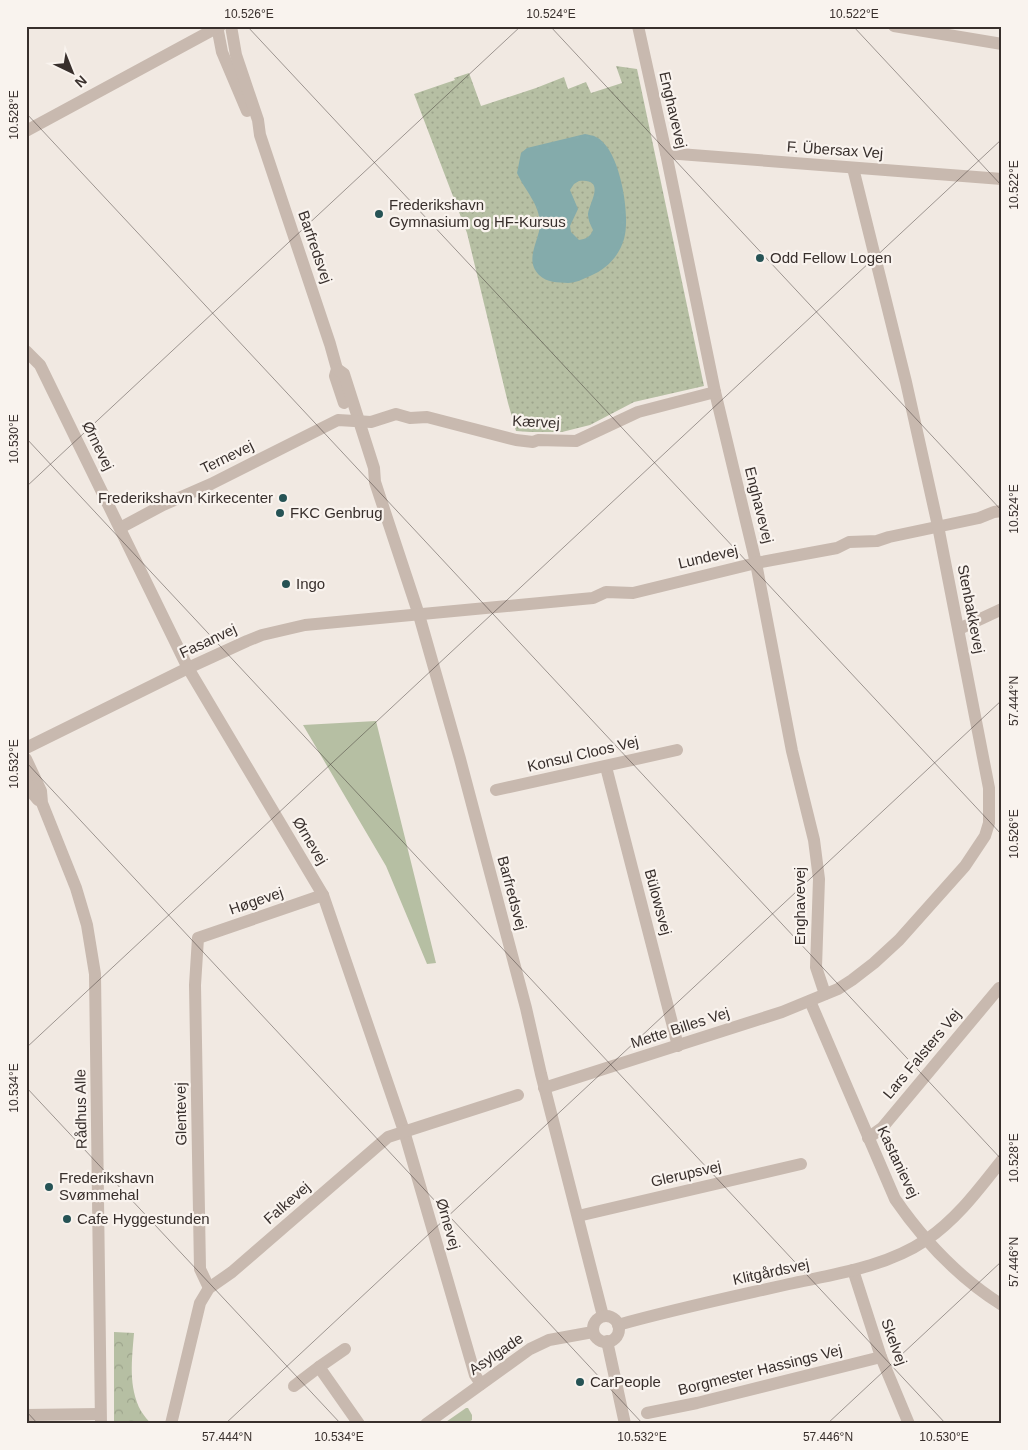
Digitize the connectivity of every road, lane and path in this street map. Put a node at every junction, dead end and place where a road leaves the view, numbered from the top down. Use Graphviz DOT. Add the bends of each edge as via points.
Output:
graph roads {
  1 [pos="230,26"];
  2 [pos="638,26"];
  3 [pos="894,26"];
  4 [pos="218,27"];
  5 [pos="1002,44"];
  6 [pos="26,131"];
  7 [pos="260,135"];
  8 [pos="666,153"];
  9 [pos="854,168"];
  10 [pos="1002,179"];
  11 [pos="26,351"];
  12 [pos="715,392"];
  13 [pos="355,421"];
  14 [pos="1002,511"];
  15 [pos="938,526"];
  16 [pos="120,528"];
  17 [pos="756,563"];
  18 [pos="1002,609"];
  19 [pos="419,615"];
  20 [pos="959,629"];
  21 [pos="188,668"];
  22 [pos="26,748"];
  23 [pos="677,750"];
  24 [pos="26,758"];
  25 [pos="606,767"];
  26 [pos="26,781"];
  27 [pos="496,790"];
  28 [pos="42,804"];
  29 [pos="324,895"];
  30 [pos="198,938"];
  31 [pos="999,988"];
  32 [pos="824,994"];
  33 [pos="810,1001"];
  34 [pos="678,1046"];
  35 [pos="544,1088"];
  36 [pos="518,1095"];
  37 [pos="404,1131"];
  38 [pos="868,1138"];
  39 [pos="1002,1160"];
  40 [pos="800,1164"];
  41 [pos="578,1216"];
  42 [pos="926,1240"];
  43 [pos="853,1270"];
  44 [pos="209,1288"];
  45 [pos="1002,1305"];
  46 [pos="603,1316"];
  47 [pos="618,1325"];
  48 [pos="593,1332"];
  49 [pos="607,1341"];
  50 [pos="345,1349"];
  51 [pos="880,1357"];
  52 [pos="319,1367"];
  53 [pos="481,1384"];
  54 [pos="294,1386"];
  55 [pos="647,1413"];
  56 [pos="26,1415"];
  57 [pos="101,1419"];
  58 [pos="171,1424"];
  59 [pos="359,1424"];
  60 [pos="426,1424"];
  61 [pos="624,1424"];
  62 [pos="909,1424"];
  1 -- 7 [label="street, Barfredsvej"];
  2 -- 8 [label="street, Enghavevej"];
  3 -- 5 [label="street"];
  4 -- 6 [label="street"];
  4 -- 7 [label="street, Barfredsvej" via="222,52"];
  7 -- 13 [label="street, Barfredsvej" via="330,344 337,369 335,376"];
  8 -- 9 [label="street, F. Übersax Vej"];
  8 -- 12 [label="street, Enghavevej"];
  9 -- 10 [label="street, F. Übersax Vej"];
  9 -- 15 [label="street, Stenbakkevej"];
  11 -- 16 [label="street, Ørnevej" via="40,365"];
  12 -- 13 [label="street, Kærvej" via="638,412 576,440 516,440 427,417 410,418 396,414 370,422"];
  12 -- 17 [label="street, Enghavevej"];
  13 -- 16 [label="street, Ternevej" via="338,420"];
  13 -- 19 [label="street, Barfredsvej" via="367,470 375,482"];
  14 -- 15 [label="street, Lundevej"];
  15 -- 17 [label="street, Lundevej" via="877,542 849,542 837,548"];
  15 -- 20 [label="street, Stenbakkevej"];
  16 -- 21 [label="street, Ørnevej"];
  17 -- 19 [label="street, Lundevej" via="633,593 606,592 593,598"];
  17 -- 32 [label="street, Enghavevej" via="792,751 814,840 819,879 816,967"];
  18 -- 20 [label="street"];
  19 -- 21 [label="street, Fasanvej" via="305,625 246,641"];
  19 -- 35 [label="street, Barfredsvej" via="469,792"];
  20 -- 32 [label="street, Stenbakkevej" via="990,788 990,823 965,866 899,940 852,980"];
  21 -- 22 [label="street, Fasanvej"];
  21 -- 29 [label="street, Ørnevej"];
  23 -- 25 [label="street, Konsul Cloos Vej"];
  24 -- 28 [label="street, Rådhus Alle" via="41,792"];
  25 -- 27 [label="street, Konsul Cloos Vej"];
  25 -- 34 [label="street, Bülowsvej"];
  26 -- 28 [label="street, Rådhus Alle"];
  28 -- 57 [label="street, Rådhus Alle" via="76,888 87,925 95,974"];
  29 -- 30 [label="street, Høgevej"];
  29 -- 37 [label="street, Ørnevej"];
  30 -- 44 [label="street, Glentevej" via="195,985 200,1269"];
  31 -- 38 [label="street, Lars Falsters Vej" via="882,1128"];
  32 -- 33 [label="street, Mette Billes Vej"];
  33 -- 34 [label="street, Mette Billes Vej"];
  33 -- 38 [label="street, Kastanievej"];
  34 -- 35 [label="street, Mette Billes Vej"];
  35 -- 41 [label="street, Barfredsvej"];
  36 -- 37 [label="street, Falkevej"];
  37 -- 44 [label="street, Falkevej" via="388,1137 232,1272"];
  37 -- 53 [label="street, Ørnevej"];
  38 -- 42 [label="street, Kastanievej" via="895,1199"];
  39 -- 42 [label="street, Klitgårdsvej" via="970,1201"];
  40 -- 41 [label="street, Glerupsvej"];
  41 -- 46 [label="street, Barfredsvej"];
  42 -- 43 [label="street, Klitgårdsvej" via="898,1255"];
  42 -- 45 [label="street, Kastanievej" via="968,1281"];
  43 -- 47 [label="street, Klitgårdsvej"];
  43 -- 51 [label="street, Skelvej"];
  44 -- 58 [label="street, Falkevej" via="200,1303"];
  46 -- 47 [label="street" via="611,1316"];
  46 -- 48 [label="street" via="596,1320"];
  47 -- 49 [label="street" via="618,1334"];
  48 -- 49 [label="street" via="600,1340"];
  48 -- 53 [label="street, Asylgade" via="549,1340 530,1349"];
  49 -- 61 [label="street"];
  50 -- 52 [label="street"];
  51 -- 55 [label="street, Borgmester Hassings Vej"];
  51 -- 62 [label="street, Skelvej"];
  52 -- 54 [label="street"];
  52 -- 59 [label="street"];
  53 -- 60 [label="street, Asylgade"];
  56 -- 57 [label="street"];
}
